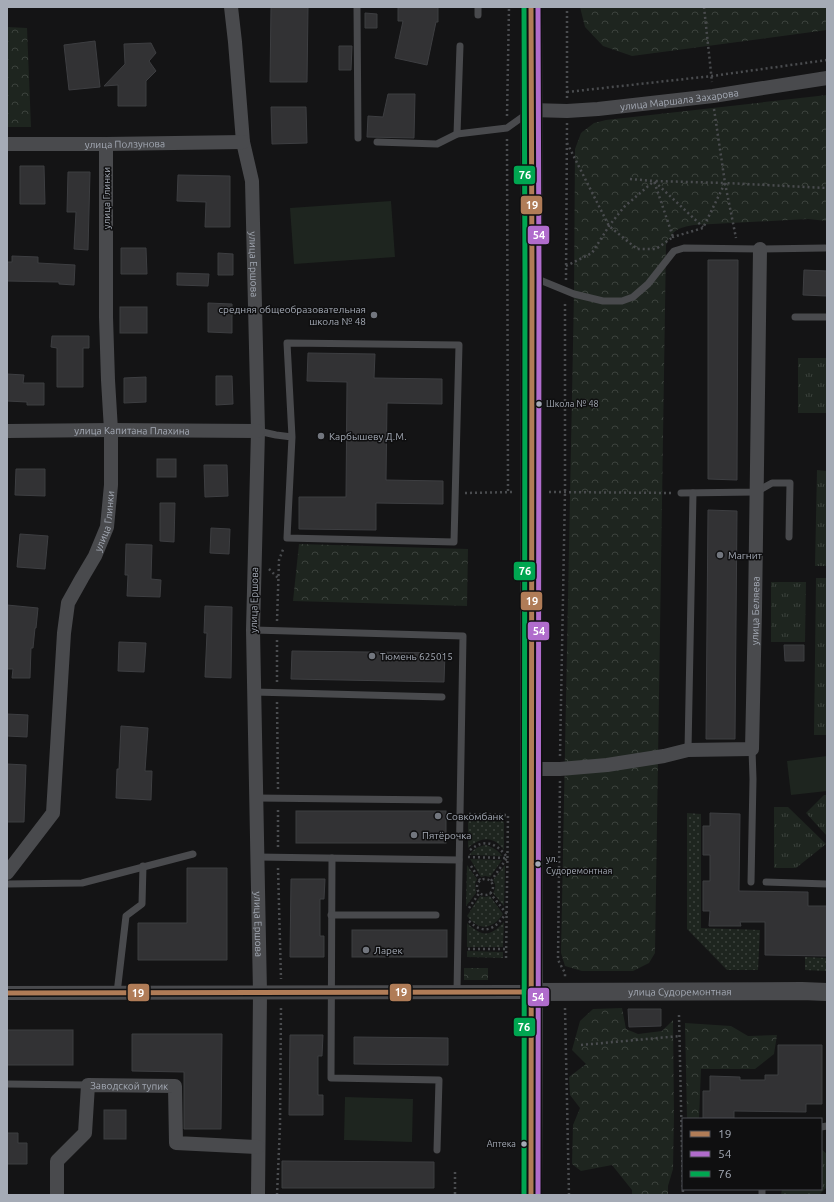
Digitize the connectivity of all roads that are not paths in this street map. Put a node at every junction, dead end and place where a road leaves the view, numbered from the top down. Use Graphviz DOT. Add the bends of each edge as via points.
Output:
graph roads {
  1 [pos="231,7"];
  2 [pos="357,7"];
  3 [pos="478,7"];
  4 [pos="531,7"];
  5 [pos="478,15"];
  6 [pos="460,46"];
  7 [pos="827,78"];
  8 [pos="531,110"];
  9 [pos="458,134"];
  10 [pos="358,138"];
  11 [pos="243,142"];
  12 [pos="377,142"];
  13 [pos="7,144"];
  14 [pos="106,144"];
  15 [pos="825,248"];
  16 [pos="760,249"];
  17 [pos="532,277"];
  18 [pos="794,317"];
  19 [pos="827,317"];
  20 [pos="111,430"];
  21 [pos="7,431"];
  22 [pos="258,432"];
  23 [pos="292,437"];
  24 [pos="756,492"];
  25 [pos="681,493"];
  26 [pos="693,493"];
  27 [pos="789,537"];
  28 [pos="253,630"];
  29 [pos="254,692"];
  30 [pos="442,697"];
  31 [pos="752,749"];
  32 [pos="688,750"];
  33 [pos="531,769"];
  34 [pos="256,798"];
  35 [pos="439,800"];
  36 [pos="193,854"];
  37 [pos="257,858"];
  38 [pos="332,858"];
  39 [pos="462,858"];
  40 [pos="143,866"];
  41 [pos="7,873"];
  42 [pos="751,882"];
  43 [pos="766,882"];
  44 [pos="7,884"];
  45 [pos="827,884"];
  46 [pos="331,915"];
  47 [pos="436,915"];
  48 [pos="260,992"];
  49 [pos="331,992"];
  50 [pos="457,992"];
  51 [pos="532,992"];
  52 [pos="827,992"];
  53 [pos="7,993"];
  54 [pos="117,993"];
  55 [pos="7,1084"];
  56 [pos="88,1086"];
  57 [pos="258,1147"];
  58 [pos="438,1150"];
  59 [pos="57,1195"];
  60 [pos="258,1195"];
  61 [pos="531,1195"];
  1 -- 11 [label="street, улица Ершова"];
  2 -- 10 [label="lane"];
  3 -- 5 [label="lane"];
  4 -- 8 [label="main road"];
  6 -- 9 [label="lane"];
  7 -- 8 [label="street, улица Маршала Захарова" via="713,96 598,109"];
  8 -- 9 [label="lane" via="507,128"];
  8 -- 17 [label="main road"];
  9 -- 12 [label="lane" via="437,144"];
  11 -- 14 [label="street, улица Ползунова"];
  11 -- 22 [label="street, улица Ершова" via="252,180"];
  13 -- 14 [label="street, улица Ползунова"];
  14 -- 20 [label="street, улица Глинки" via="107,348"];
  15 -- 16 [label="lane"];
  16 -- 17 [label="lane" via="684,248 674,251 648,284 633,297 622,301 603,301 574,294"];
  16 -- 24 [label="street, улица Беляева"];
  17 -- 33 [label="main road"];
  18 -- 19 [label="lane"];
  20 -- 21 [label="street, улица Капитана Плахина"];
  20 -- 22 [label="street, улица Капитана Плахина"];
  20 -- 41 [label="street, улица Глинки" via="108,527 95,556 68,603 53,813"];
  22 -- 23 [label="lane"];
  22 -- 28 [label="street, улица Ершова"];
  23 -- 23 [label="lane" via="287,343 459,345 454,542 287,538"];
  24 -- 26 [label="lane"];
  24 -- 27 [label="lane" via="772,483 790,483"];
  24 -- 31 [label="street, улица Беляева"];
  25 -- 26 [label="lane"];
  26 -- 32 [label="lane"];
  28 -- 29 [label="street, улица Ершова"];
  28 -- 39 [label="lane" via="463,636"];
  29 -- 30 [label="lane"];
  29 -- 34 [label="street, улица Ершова"];
  31 -- 32 [label="street"];
  31 -- 42 [label="lane"];
  32 -- 33 [label="street" via="607,765"];
  33 -- 51 [label="main road"];
  34 -- 35 [label="lane"];
  34 -- 37 [label="street, улица Ершова"];
  36 -- 40 [label="lane"];
  37 -- 38 [label="lane"];
  37 -- 48 [label="street, улица Ершова"];
  38 -- 39 [label="lane"];
  38 -- 46 [label="lane"];
  39 -- 50 [label="lane"];
  40 -- 44 [label="lane" via="82,883"];
  40 -- 54 [label="lane" via="142,904 126,916"];
  43 -- 45 [label="lane"];
  46 -- 47 [label="lane"];
  46 -- 49 [label="lane"];
  48 -- 49 [label="street"];
  48 -- 54 [label="street"];
  48 -- 57 [label="street, улица Ершова"];
  49 -- 50 [label="street"];
  49 -- 58 [label="lane" via="331,1078 439,1080"];
  50 -- 51 [label="street"];
  51 -- 52 [label="street, улица Судоремонтная"];
  51 -- 61 [label="main road"];
  53 -- 54 [label="street"];
  55 -- 56 [label="lane"];
  56 -- 57 [label="street, Заводской тупик" via="175,1086 176,1144"];
  56 -- 59 [label="street, Заводской тупик" via="85,1133 58,1161"];
  57 -- 60 [label="street, улица Ершова"];
}
